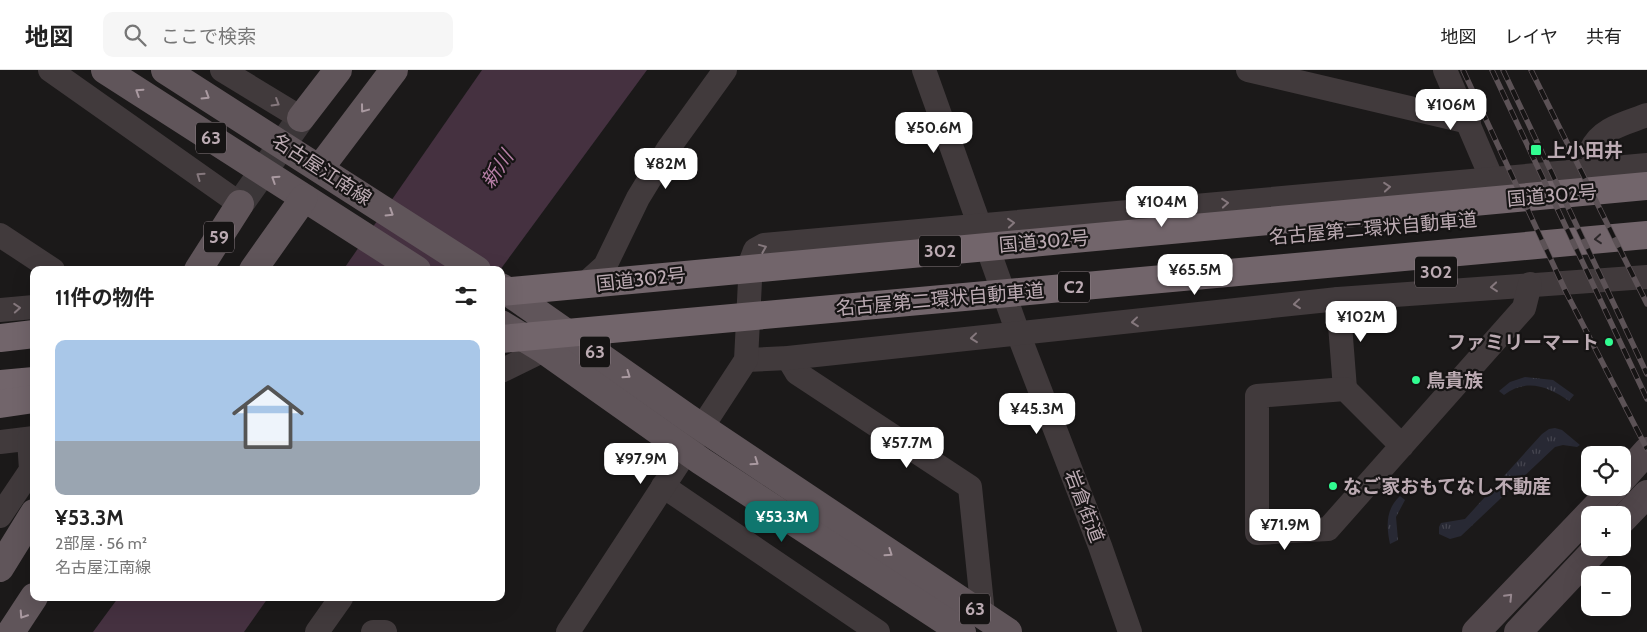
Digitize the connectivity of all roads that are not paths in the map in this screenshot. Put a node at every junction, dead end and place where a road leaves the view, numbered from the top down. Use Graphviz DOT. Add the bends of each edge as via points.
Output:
graph roads {
  1 [pos="50,70"];
  2 [pos="105,70"];
  3 [pos="165,70"];
  4 [pos="222,70"];
  5 [pos="338,70"];
  6 [pos="394,70"];
  7 [pos="725,70"];
  8 [pos="924,70"];
  9 [pos="1248,70"];
  10 [pos="1444,70"];
  11 [pos="1647,115"];
  12 [pos="301,118"];
  13 [pos="1469,122"];
  14 [pos="1637,166"];
  15 [pos="1601,170"];
  16 [pos="327,173"];
  17 [pos="1491,177"];
  18 [pos="1647,186"];
  19 [pos="310,202"];
  20 [pos="1647,203"];
  21 [pos="240,204"];
  22 [pos="980,226"];
  23 [pos="0,235"];
  24 [pos="1647,235"];
  25 [pos="1647,253"];
  26 [pos="469,264"];
  27 [pos="47,266"];
  28 [pos="201,266"];
  29 [pos="256,266"];
  30 [pos="411,266"];
  31 [pos="1647,277"];
  32 [pos="1530,284"];
  33 [pos="584,285"];
  34 [pos="505,294"];
  35 [pos="505,294"];
  36 [pos="505,295"];
  37 [pos="1338,299"];
  38 [pos="30,307"];
  39 [pos="0,310"];
  40 [pos="505,326"];
  41 [pos="1018,333"];
  42 [pos="30,334"];
  43 [pos="0,338"];
  44 [pos="505,338"];
  45 [pos="587,346"];
  46 [pos="30,348"];
  47 [pos="544,350"];
  48 [pos="0,351"];
  49 [pos="505,355"];
  50 [pos="788,358"];
  51 [pos="746,360"];
  52 [pos="505,369"];
  53 [pos="30,381"];
  54 [pos="0,384"];
  55 [pos="1345,389"];
  56 [pos="30,397"];
  57 [pos="30,398"];
  58 [pos="0,399"];
  59 [pos="0,404"];
  60 [pos="30,438"];
  61 [pos="0,442"];
  62 [pos="1402,446"];
  63 [pos="1647,451"];
  64 [pos="1631,468"];
  65 [pos="30,480"];
  66 [pos="664,486"];
  67 [pos="1606,496"];
  68 [pos="0,516"];
  69 [pos="30,519"];
  70 [pos="1589,556"];
  71 [pos="0,568"];
  72 [pos="31,601"];
  73 [pos="339,601"];
  74 [pos="983,614"];
  75 [pos="957,631"];
  76 [pos="12,632"];
  77 [pos="317,632"];
  78 [pos="373,632"];
  79 [pos="385,632"];
  80 [pos="568,632"];
  81 [pos="878,632"];
  82 [pos="1008,632"];
  83 [pos="1130,632"];
  84 [pos="1476,632"];
  85 [pos="1518,632"];
  21 -- 1 [label="street, one-way"];
  19 -- 2 [label="main road, 名古屋江南線 / 63, one-way"];
  3 -- 16 [label="main road, 名古屋江南線 / 63, one-way"];
  4 -- 12 [label="street, one-way"];
  5 -- 12 [label="main road"];
  6 -- 16 [label="main road, one-way"];
  7 -- 33 [label="street" via="668,149 638,198 605,266"];
  8 -- 22 [label="street, 岩倉街道"];
  9 -- 13 [label="street"];
  10 -- 13 [label="street"];
  11 -- 15 [label="street" via="1609,130 1595,140 1591,150"];
  13 -- 17 [label="street"];
  14 -- 15 [label="street"];
  14 -- 18 [label="street"];
  15 -- 17 [label="street"];
  16 -- 26 [label="main road, 名古屋江南線 / 63, one-way"];
  22 -- 17 [label="street, one-way"];
  18 -- 33 [label="highway, 国道302号 / 302"];
  19 -- 29 [label="main road"];
  19 -- 30 [label="main road, 名古屋江南線 / 63"];
  20 -- 35 [label="highway, 名古屋第二環状自動車道 / C2"];
  21 -- 28 [label="main road, 59"];
  22 -- 41 [label="street, 岩倉街道"];
  51 -- 22 [label="street, one-way" via="755,250 764,245"];
  23 -- 27 [label="street"];
  24 -- 44 [label="highway, 名古屋第二環状自動車道 / C2, one-way"];
  25 -- 45 [label="highway, 302"];
  31 -- 32 [label="street"];
  32 -- 37 [label="street, one-way"];
  32 -- 62 [label="street" via="1524,308"];
  33 -- 34 [label="highway, 国道302号 / 302"];
  36 -- 45 [label="main road, 63"];
  37 -- 41 [label="street, one-way"];
  37 -- 55 [label="street"];
  39 -- 38 [label="street, one-way"];
  40 -- 47 [label="main road, 63"];
  41 -- 50 [label="street, one-way"];
  41 -- 83 [label="street, 岩倉街道"];
  42 -- 43 [label="highway"];
  45 -- 47 [label="highway, 302"];
  45 -- 74 [label="main road, 63, one-way" via="688,418"];
  46 -- 48 [label="highway"];
  47 -- 49 [label="highway, 302"];
  47 -- 52 [label="street"];
  47 -- 75 [label="main road, 63" via="671,441"];
  50 -- 51 [label="street"];
  50 -- 74 [label="street" via="796,373 970,487"];
  51 -- 66 [label="street"];
  53 -- 54 [label="highway"];
  55 -- 62 [label="street"];
  55 -- 62 [label="street" via="1257,396 1257,533 1328,529"];
  56 -- 58 [label="highway"];
  57 -- 59 [label="highway"];
  60 -- 61 [label="street"];
  63 -- 64 [label="street"];
  65 -- 68 [label="street"];
  66 -- 80 [label="street"];
  66 -- 81 [label="street"];
  84 -- 67 [label="street, one-way"];
  69 -- 71 [label="main road"];
  70 -- 85 [label="street"];
  72 -- 76 [label="main road, one-way"];
  73 -- 77 [label="street"];
  74 -- 82 [label="main road, 63"];
  78 -- 79 [label="street"];
}
